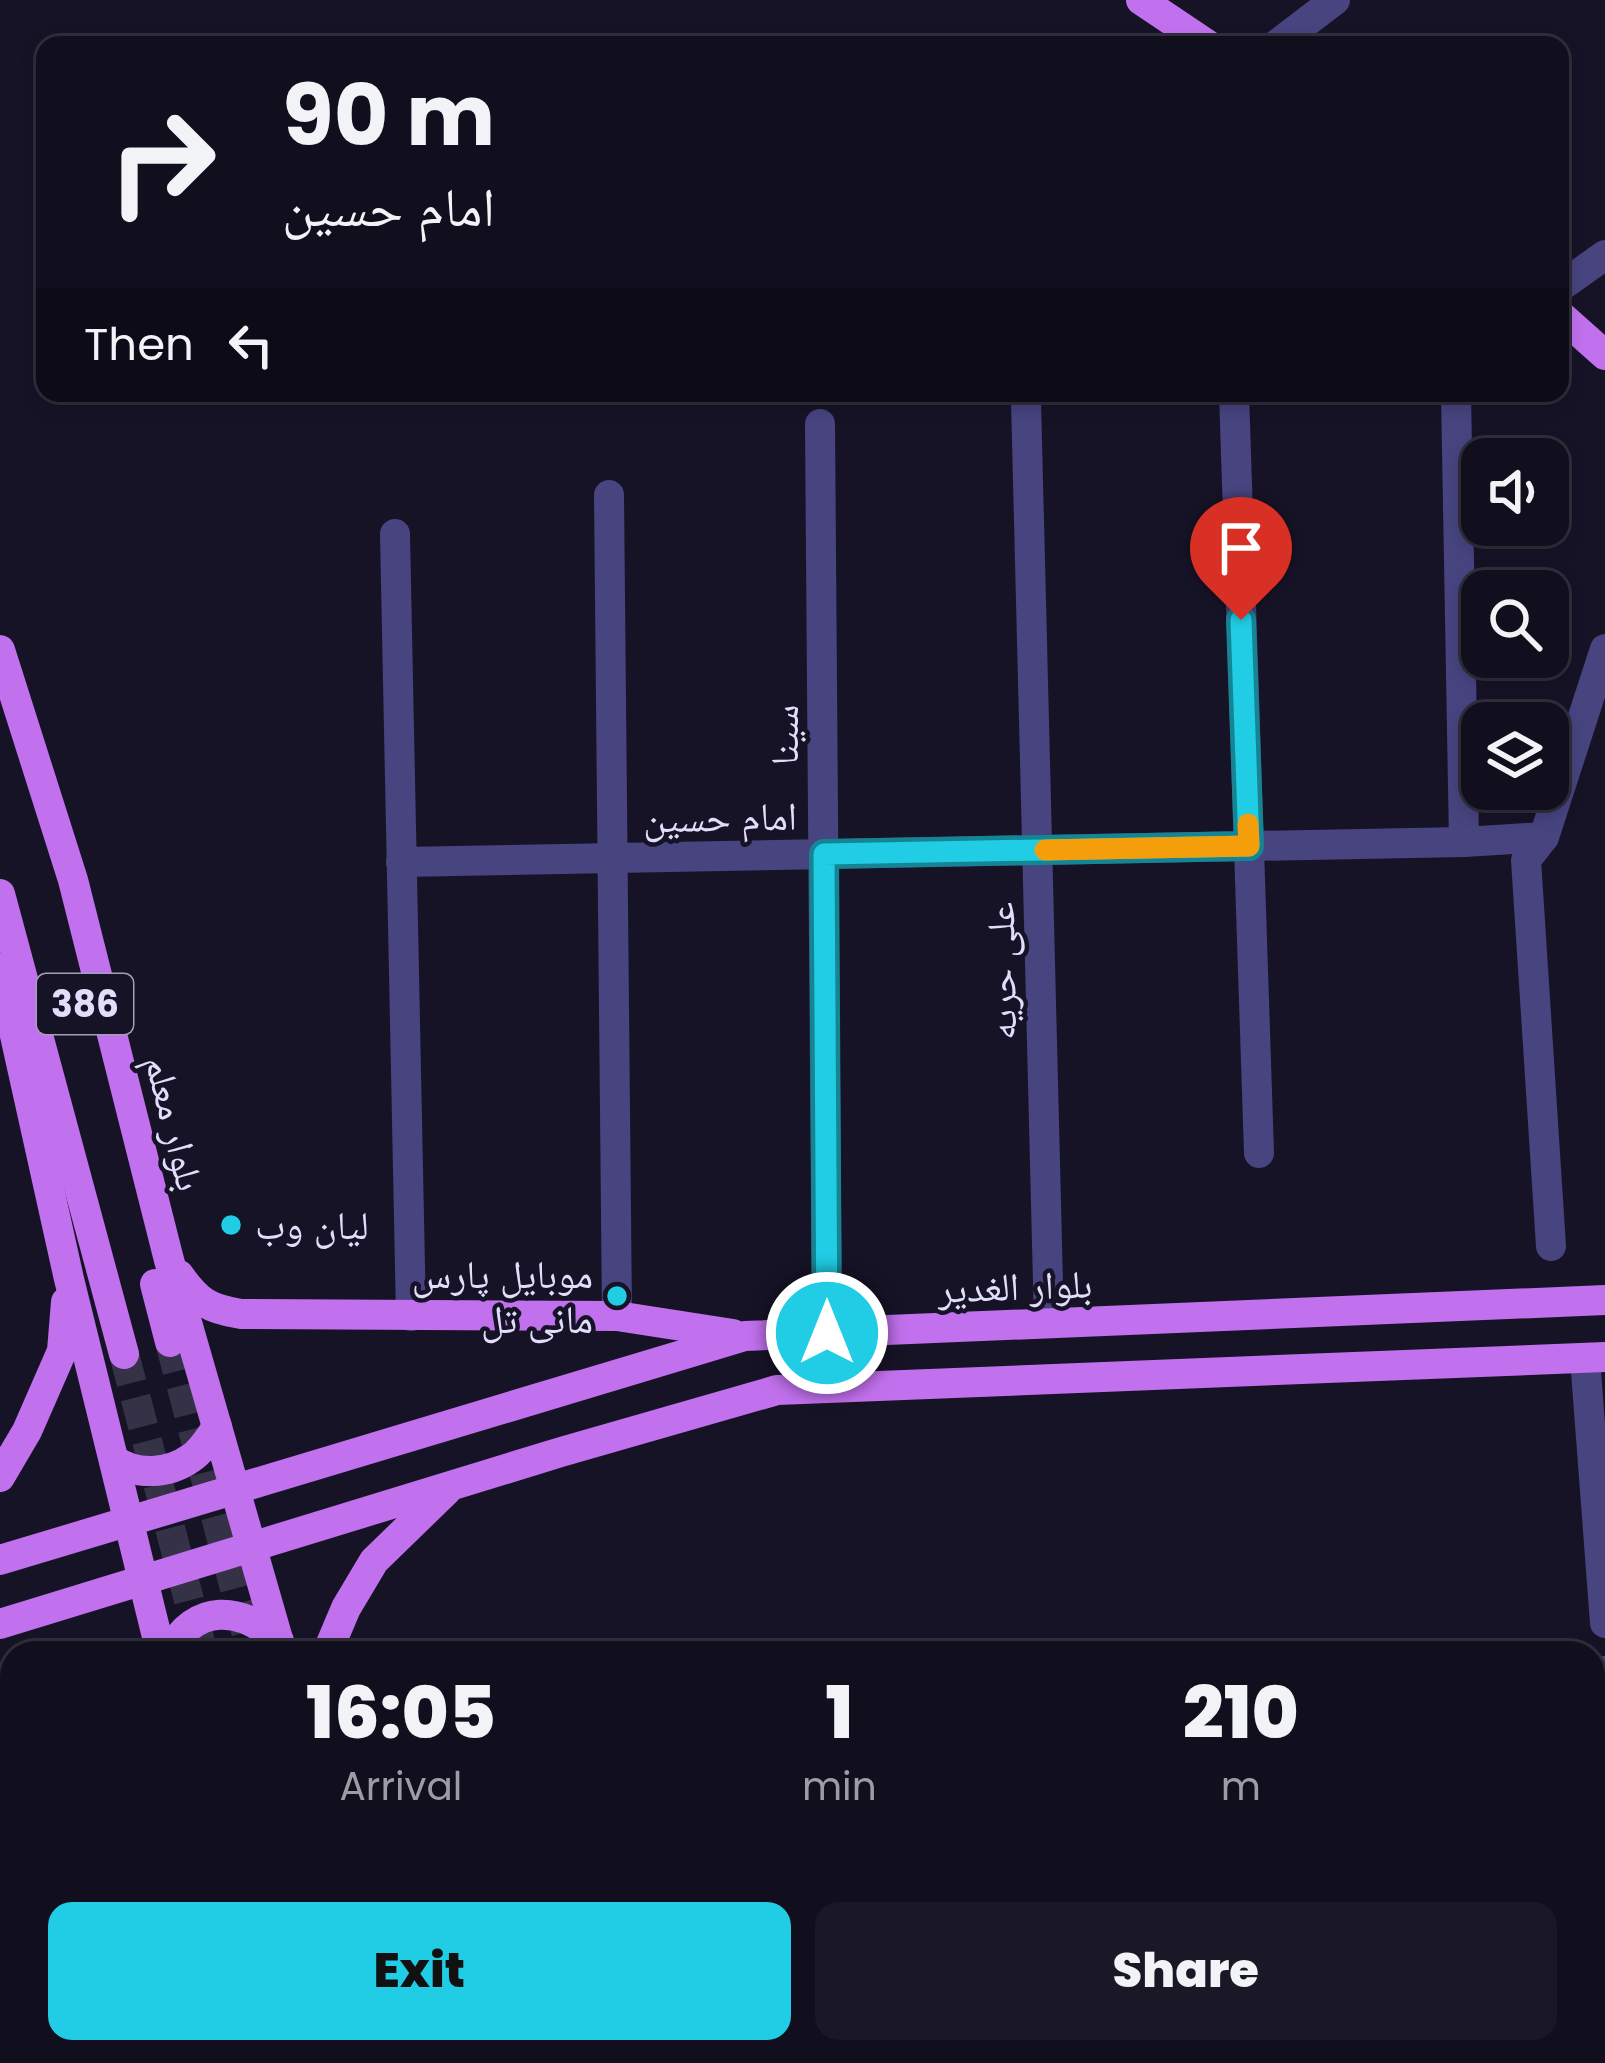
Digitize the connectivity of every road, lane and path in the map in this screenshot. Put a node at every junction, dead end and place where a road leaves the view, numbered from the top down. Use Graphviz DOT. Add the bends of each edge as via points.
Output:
graph roads {
  1 [pos="1142,0"];
  2 [pos="1335,0"];
  3 [pos="1195,36"];
  4 [pos="1288,36"];
  5 [pos="1605,255"];
  6 [pos="1569,281"];
  7 [pos="1569,323"];
  8 [pos="1605,355"];
  9 [pos="1026,402"];
  10 [pos="1234,402"];
  11 [pos="1456,402"];
  12 [pos="820,424"];
  13 [pos="609,495"];
  14 [pos="395,534"];
  15 [pos="0,650"];
  16 [pos="1605,650"];
  17 [pos="0,666"];
  18 [pos="1464,842"];
  19 [pos="1249,846"];
  20 [pos="1535,849"];
  21 [pos="1037,850"];
  22 [pos="824,854"];
  23 [pos="613,858"];
  24 [pos="401,862"];
  25 [pos="0,894"];
  26 [pos="0,968"];
  27 [pos="1259,1153"];
  28 [pos="1551,1246"];
  29 [pos="169,1260"];
  30 [pos="69,1279"];
  31 [pos="1605,1300"];
  32 [pos="411,1316"];
  33 [pos="617,1316"];
  34 [pos="1049,1323"];
  35 [pos="827,1333"];
  36 [pos="745,1336"];
  37 [pos="170,1342"];
  38 [pos="124,1354"];
  39 [pos="1595,1358"];
  40 [pos="217,1427"];
  41 [pos="114,1460"];
  42 [pos="0,1477"];
  43 [pos="452,1485"];
  44 [pos="236,1491"];
  45 [pos="129,1522"];
  46 [pos="251,1546"];
  47 [pos="0,1560"];
  48 [pos="143,1581"];
  49 [pos="1605,1623"];
  50 [pos="0,1624"];
  51 [pos="161,1641"];
  52 [pos="175,1641"];
  53 [pos="274,1641"];
  54 [pos="278,1641"];
  55 [pos="332,1641"];
  1 -- 3 [label="main road"];
  2 -- 4 [label="street"];
  5 -- 6 [label="street"];
  7 -- 8 [label="main road"];
  9 -- 21 [label="street, علی حریه"];
  10 -- 19 [label="street"];
  11 -- 18 [label="street"];
  12 -- 22 [label="street, سینا"];
  13 -- 23 [label="street"];
  14 -- 24 [label="street"];
  15 -- 29 [label="main road, بلوار معلم / 386" via="73,880"];
  16 -- 20 [label="street"];
  17 -- 37 [label="main road, بلوار معلم / 386"];
  18 -- 19 [label="street, امام حسین"];
  18 -- 20 [label="street, امام حسین"];
  19 -- 21 [label="street, امام حسین"];
  19 -- 27 [label="street"];
  20 -- 28 [label="street"];
  21 -- 22 [label="street, امام حسین"];
  21 -- 34 [label="street, علی حریه"];
  22 -- 23 [label="street, امام حسین"];
  22 -- 35 [label="street, سینا"];
  23 -- 24 [label="street, امام حسین"];
  23 -- 33 [label="street"];
  24 -- 32 [label="street"];
  25 -- 38 [label="main road, 386"];
  26 -- 30 [label="main road, 386"];
  29 -- 32 [label="main road" via="193,1296 215,1310"];
  29 -- 40 [label="main road, بلوار معلم / 386"];
  30 -- 41 [label="main road, 386"];
  30 -- 42 [label="main road" via="62,1351"];
  31 -- 34 [label="main road, بلوار الغدیر"];
  32 -- 33 [label="main road"];
  33 -- 36 [label="main road"];
  34 -- 35 [label="main road, بلوار الغدیر"];
  35 -- 36 [label="main road, بلوار الغدیر"];
  36 -- 44 [label="main road, بلوار الغدیر"];
  39 -- 43 [label="main road" via="777,1390"];
  39 -- 49 [label="street"];
  40 -- 41 [label="main road" via="198,1453 172,1466 143,1472"];
  40 -- 44 [label="main road, بلوار معلم / 386"];
  41 -- 45 [label="main road, 386"];
  43 -- 46 [label="main road"];
  43 -- 55 [label="main road" via="374,1561"];
  44 -- 45 [label="main road, بلوار الغدیر"];
  44 -- 46 [label="main road, بلوار معلم / 386"];
  45 -- 47 [label="main road"];
  45 -- 48 [label="main road, 386"];
  46 -- 48 [label="main road"];
  46 -- 54 [label="main road, بلوار معلم"];
  48 -- 50 [label="main road"];
  48 -- 51 [label="main road"];
  52 -- 53 [label="main road" via="201,1618 230,1614"];
}
